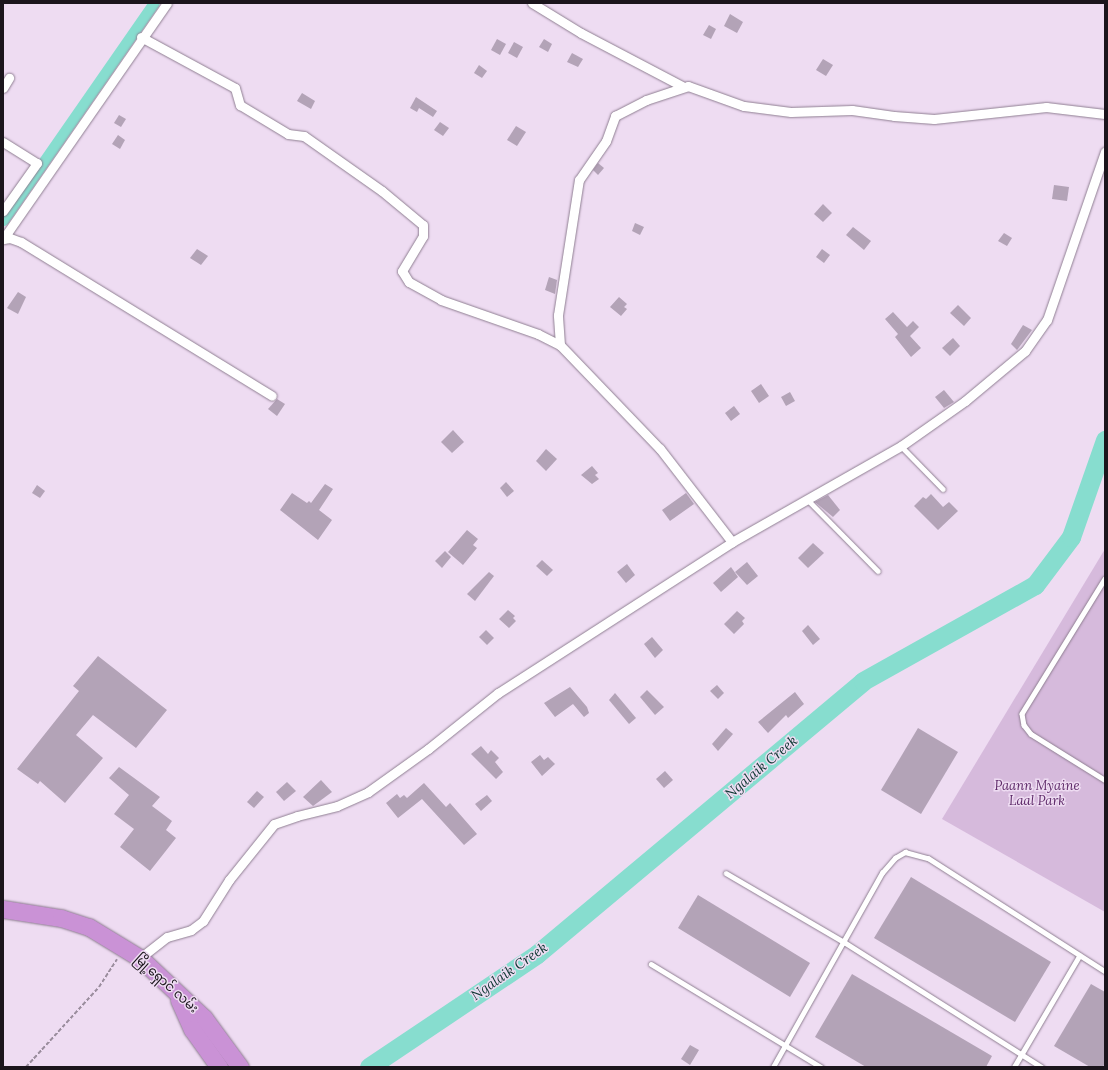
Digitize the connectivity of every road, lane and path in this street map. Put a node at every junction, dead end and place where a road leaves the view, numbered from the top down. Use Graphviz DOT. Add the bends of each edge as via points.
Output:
graph roads {
  1 [pos="166,3"];
  2 [pos="532,3"];
  3 [pos="142,37"];
  4 [pos="8,78"];
  5 [pos="682,86"];
  6 [pos="3,88"];
  7 [pos="1105,114"];
  8 [pos="3,142"];
  9 [pos="1105,152"];
  10 [pos="3,211"];
  11 [pos="3,239"];
  12 [pos="560,345"];
  13 [pos="272,396"];
  14 [pos="901,446"];
  15 [pos="943,489"];
  16 [pos="807,499"];
  17 [pos="732,542"];
  18 [pos="878,571"];
  19 [pos="1105,579"];
  20 [pos="1105,780"];
  21 [pos="726,873"];
  22 [pos="3,909"];
  23 [pos="844,942"];
  24 [pos="124,948"];
  25 [pos="1079,956"];
  26 [pos="140,958"];
  27 [pos="651,964"];
  28 [pos="1105,971"];
  29 [pos="178,996"];
  30 [pos="786,1046"];
  31 [pos="1021,1054"];
  32 [pos="26,1067"];
  33 [pos="219,1067"];
  34 [pos="240,1067"];
  35 [pos="774,1067"];
  36 [pos="821,1067"];
  37 [pos="1014,1067"];
  38 [pos="1042,1067"];
  1 -- 3 [label="street"];
  2 -- 5 [label="street" via="581,33"];
  3 -- 11 [label="street"];
  3 -- 12 [label="street" via="235,88 240,105 288,134 304,136 382,191 423,224 424,236 402,271 409,282 441,300 538,334"];
  4 -- 6 [label="street"];
  5 -- 7 [label="street" via="694,87 744,106 791,112 852,110 934,119 1046,107"];
  5 -- 12 [label="street" via="615,116 606,141 579,180 558,315"];
  8 -- 10 [label="street" via="37,163"];
  9 -- 14 [label="street" via="1053,306 1039,334 1025,351 965,401"];
  11 -- 13 [label="street" via="10,238 21,242"];
  12 -- 17 [label="street" via="660,449"];
  14 -- 15 [label="lane"];
  14 -- 16 [label="street"];
  16 -- 17 [label="street"];
  16 -- 18 [label="lane"];
  17 -- 26 [label="street" via="498,693 428,749 368,792 337,806 274,824 229,880 203,921 191,930 167,937"];
  19 -- 20 [label="lane" via="1022,714 1024,725 1031,734"];
  21 -- 23 [label="lane"];
  22 -- 24 [label="highway, မြို့ရှောင် လမ်း" via="60,918 89,927"];
  23 -- 25 [label="lane" via="882,873 895,858 905,852 928,858"];
  23 -- 30 [label="lane"];
  23 -- 31 [label="lane"];
  24 -- 26 [label="highway, မြို့ရှောင် လမ်း"];
  24 -- 32 [label="path" via="99,987"];
  25 -- 28 [label="lane"];
  25 -- 31 [label="lane"];
  26 -- 29 [label="highway, မြို့ရှောင် လမ်း"];
  27 -- 30 [label="lane"];
  29 -- 33 [label="highway" via="192,1029"];
  29 -- 34 [label="highway, မြို့ရှောင် လမ်း" via="204,1018"];
  30 -- 35 [label="lane"];
  30 -- 36 [label="lane"];
  31 -- 37 [label="lane"];
  31 -- 38 [label="lane"];
}
